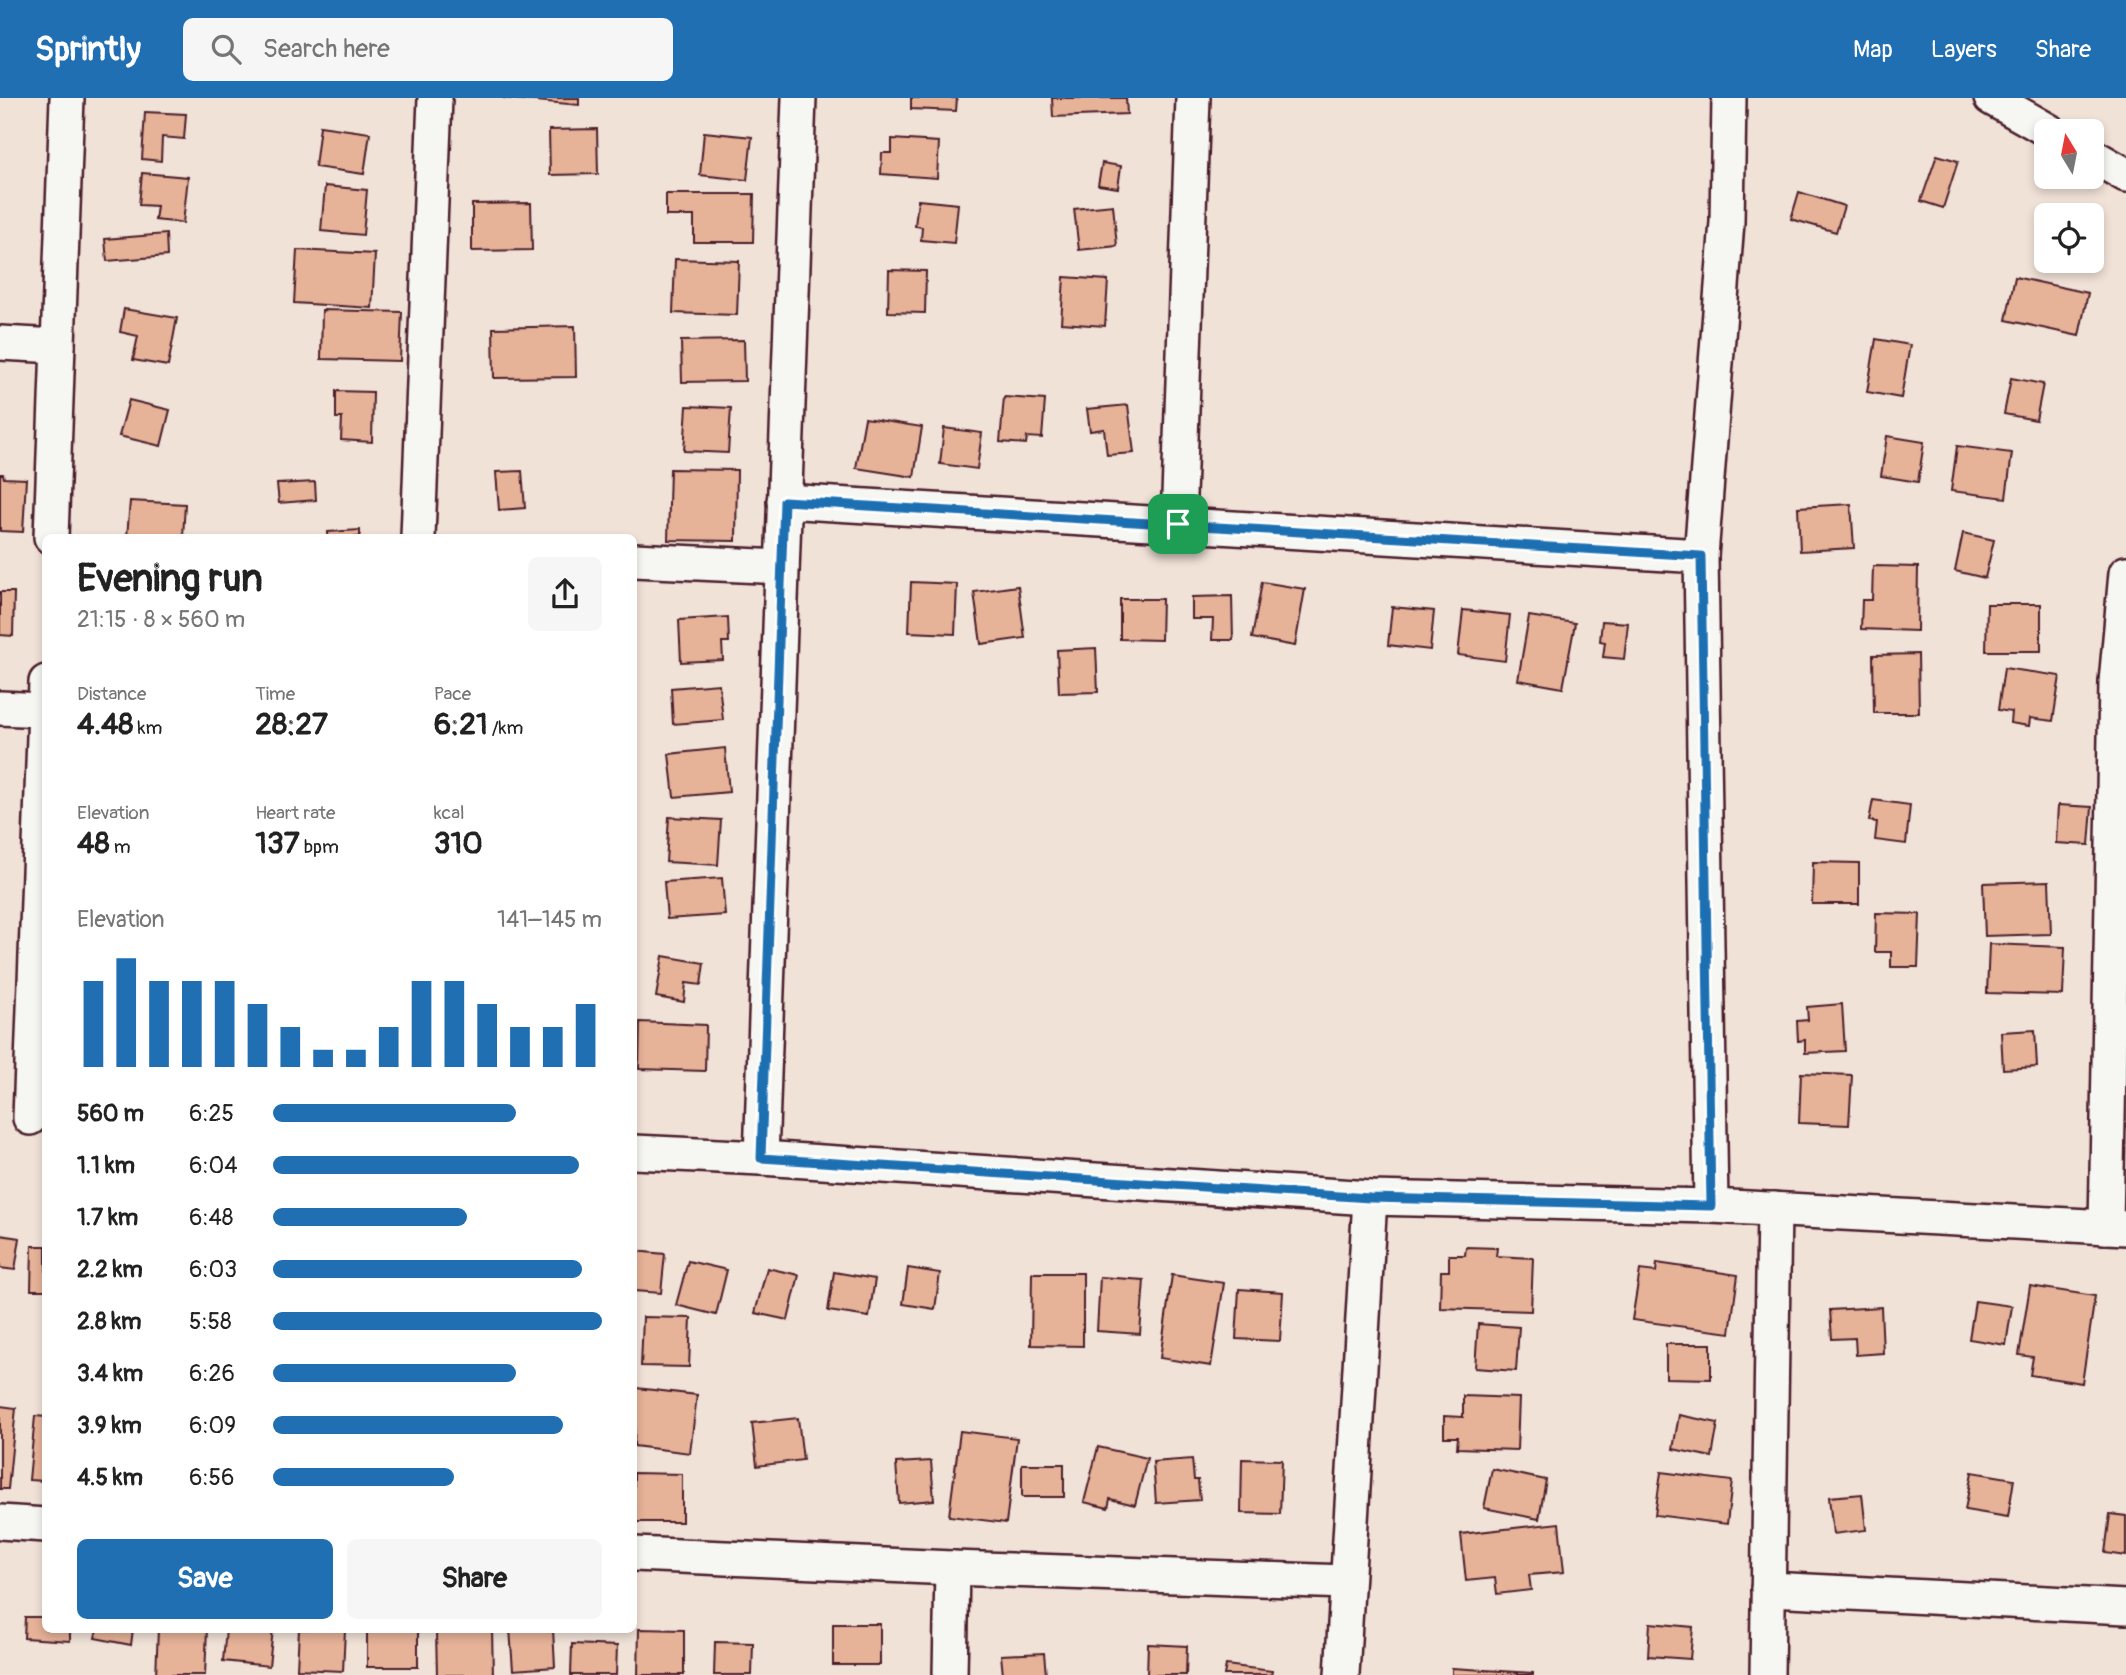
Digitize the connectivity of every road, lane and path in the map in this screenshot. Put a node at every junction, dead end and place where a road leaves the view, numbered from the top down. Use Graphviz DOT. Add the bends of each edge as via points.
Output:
graph roads {
  1 [pos="67,98"];
  2 [pos="435,98"];
  3 [pos="799,98"];
  4 [pos="1193,98"];
  5 [pos="1729,98"];
  6 [pos="1991,98"];
  7 [pos="2034,122"];
  8 [pos="2104,162"];
  9 [pos="2126,175"];
  10 [pos="0,344"];
  11 [pos="58,346"];
  12 [pos="784,501"];
  13 [pos="1178,524"];
  14 [pos="51,534"];
  15 [pos="418,534"];
  16 [pos="1701,556"];
  17 [pos="637,560"];
  18 [pos="782,568"];
  19 [pos="2126,573"];
  20 [pos="42,697"];
  21 [pos="0,708"];
  22 [pos="42,759"];
  23 [pos="25,1118"];
  24 [pos="637,1152"];
  25 [pos="761,1158"];
  26 [pos="1370,1198"];
  27 [pos="1711,1206"];
  28 [pos="1774,1209"];
  29 [pos="2116,1228"];
  30 [pos="0,1522"];
  31 [pos="42,1525"];
  32 [pos="637,1554"];
  33 [pos="952,1569"];
  34 [pos="1346,1582"];
  35 [pos="1768,1588"];
  36 [pos="2126,1607"];
  37 [pos="950,1675"];
  38 [pos="1342,1675"];
  39 [pos="1767,1675"];
  1 -- 11 [label="street"];
  2 -- 15 [label="street"];
  3 -- 12 [label="street"];
  4 -- 13 [label="street"];
  5 -- 16 [label="street" via="1727,222"];
  6 -- 7 [label="street"];
  8 -- 9 [label="street"];
  10 -- 11 [label="street"];
  11 -- 14 [label="street"];
  12 -- 13 [label="street"];
  12 -- 18 [label="street"];
  13 -- 16 [label="street"];
  16 -- 27 [label="street"];
  17 -- 18 [label="street"];
  18 -- 25 [label="street"];
  19 -- 29 [label="street" via="2116,682"];
  20 -- 21 [label="street"];
  22 -- 23 [label="street"];
  24 -- 25 [label="street"];
  25 -- 26 [label="street"];
  26 -- 27 [label="street"];
  26 -- 34 [label="street"];
  27 -- 28 [label="street"];
  28 -- 29 [label="street"];
  28 -- 35 [label="street"];
  30 -- 31 [label="street"];
  32 -- 33 [label="street"];
  33 -- 34 [label="street"];
  33 -- 37 [label="street"];
  34 -- 38 [label="street"];
  35 -- 36 [label="street"];
  35 -- 39 [label="street"];
}
